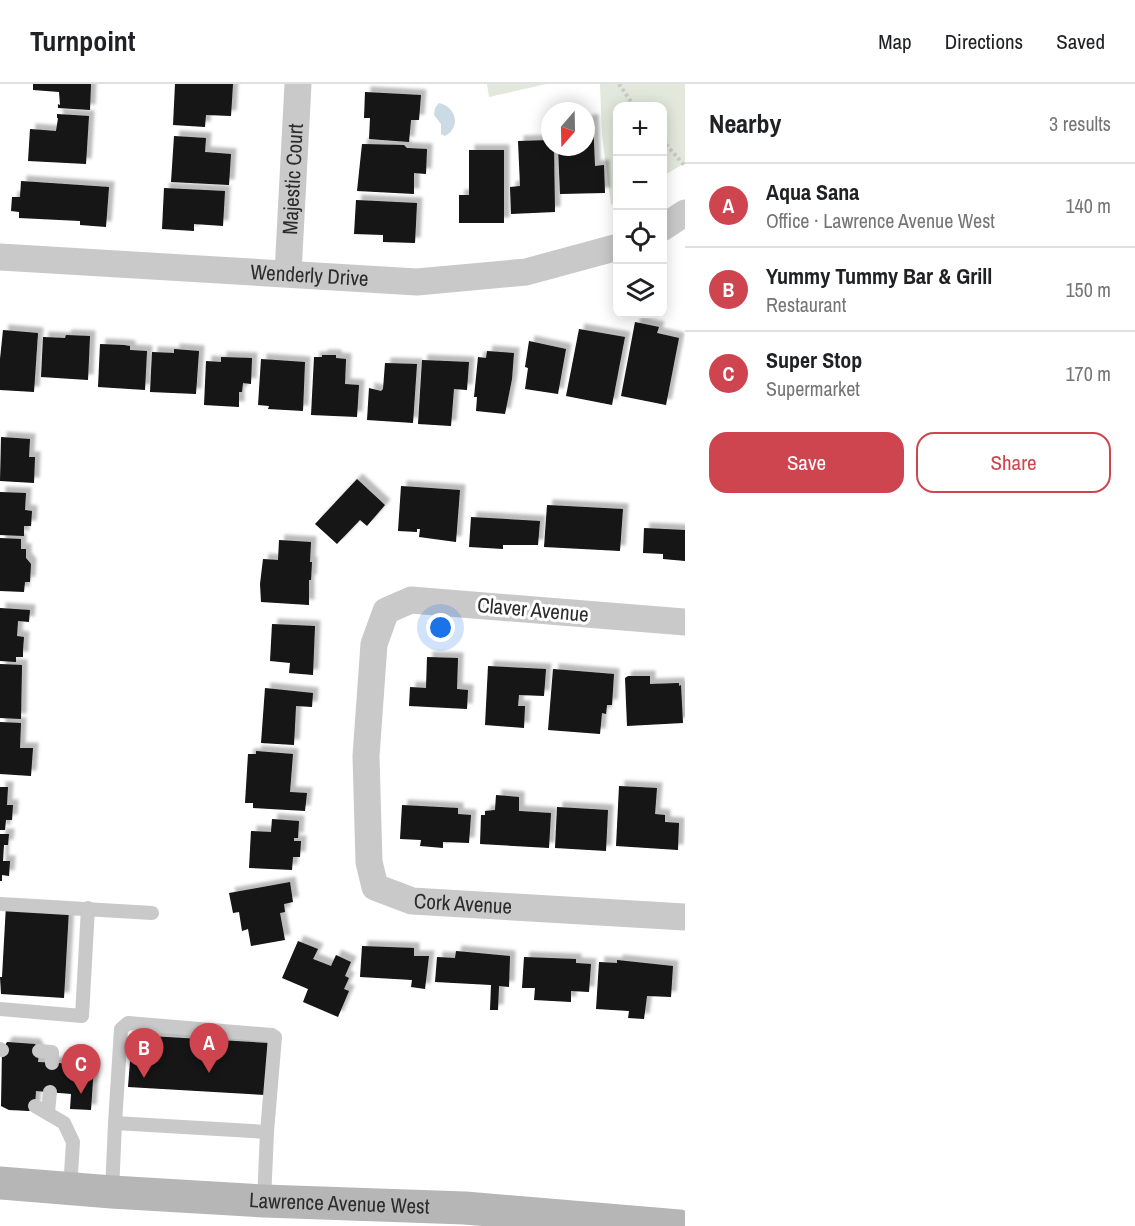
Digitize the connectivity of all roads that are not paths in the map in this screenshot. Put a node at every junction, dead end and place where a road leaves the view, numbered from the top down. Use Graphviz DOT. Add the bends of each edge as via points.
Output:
graph roads {
  1 [pos="298,84"];
  2 [pos="685,213"];
  3 [pos="667,225"];
  4 [pos="613,248"];
  5 [pos="0,257"];
  6 [pos="288,273"];
  7 [pos="685,622"];
  8 [pos="366,756"];
  9 [pos="0,904"];
  10 [pos="88,908"];
  11 [pos="152,913"];
  12 [pos="685,917"];
  13 [pos="0,1009"];
  14 [pos="39,1051"];
  15 [pos="52,1063"];
  16 [pos="50,1092"];
  17 [pos="35,1106"];
  18 [pos="48,1112"];
  19 [pos="115,1123"];
  20 [pos="267,1132"];
  21 [pos="0,1183"];
  22 [pos="70,1189"];
  23 [pos="112,1192"];
  24 [pos="264,1202"];
  25 [pos="464,1217"];
  26 [pos="679,1226"];
  1 -- 6 [label="street, Majestic Court"];
  2 -- 3 [label="street"];
  4 -- 6 [label="street, Wenderly Drive" via="526,272 417,282"];
  5 -- 6 [label="street, Wenderly Drive"];
  7 -- 8 [label="street, Claver Avenue" via="411,600 386,611 374,644"];
  8 -- 12 [label="street, Cork Avenue" via="369,862 375,887 412,900"];
  9 -- 10 [label="lane"];
  10 -- 11 [label="lane"];
  10 -- 13 [label="lane" via="82,1016"];
  14 -- 15 [label="lane" via="52,1052"];
  16 -- 18 [label="lane"];
  17 -- 18 [label="lane"];
  18 -- 22 [label="lane" via="64,1123 73,1142"];
  19 -- 20 [label="lane"];
  19 -- 20 [label="lane" via="121,1029 128,1023 275,1037"];
  19 -- 23 [label="lane"];
  20 -- 24 [label="lane"];
  21 -- 22 [label="main road, Lawrence Avenue West"];
  22 -- 23 [label="main road, Lawrence Avenue West"];
  23 -- 24 [label="main road, Lawrence Avenue West"];
  24 -- 25 [label="main road, Lawrence Avenue West"];
  25 -- 26 [label="main road, Lawrence Avenue West"];
}
